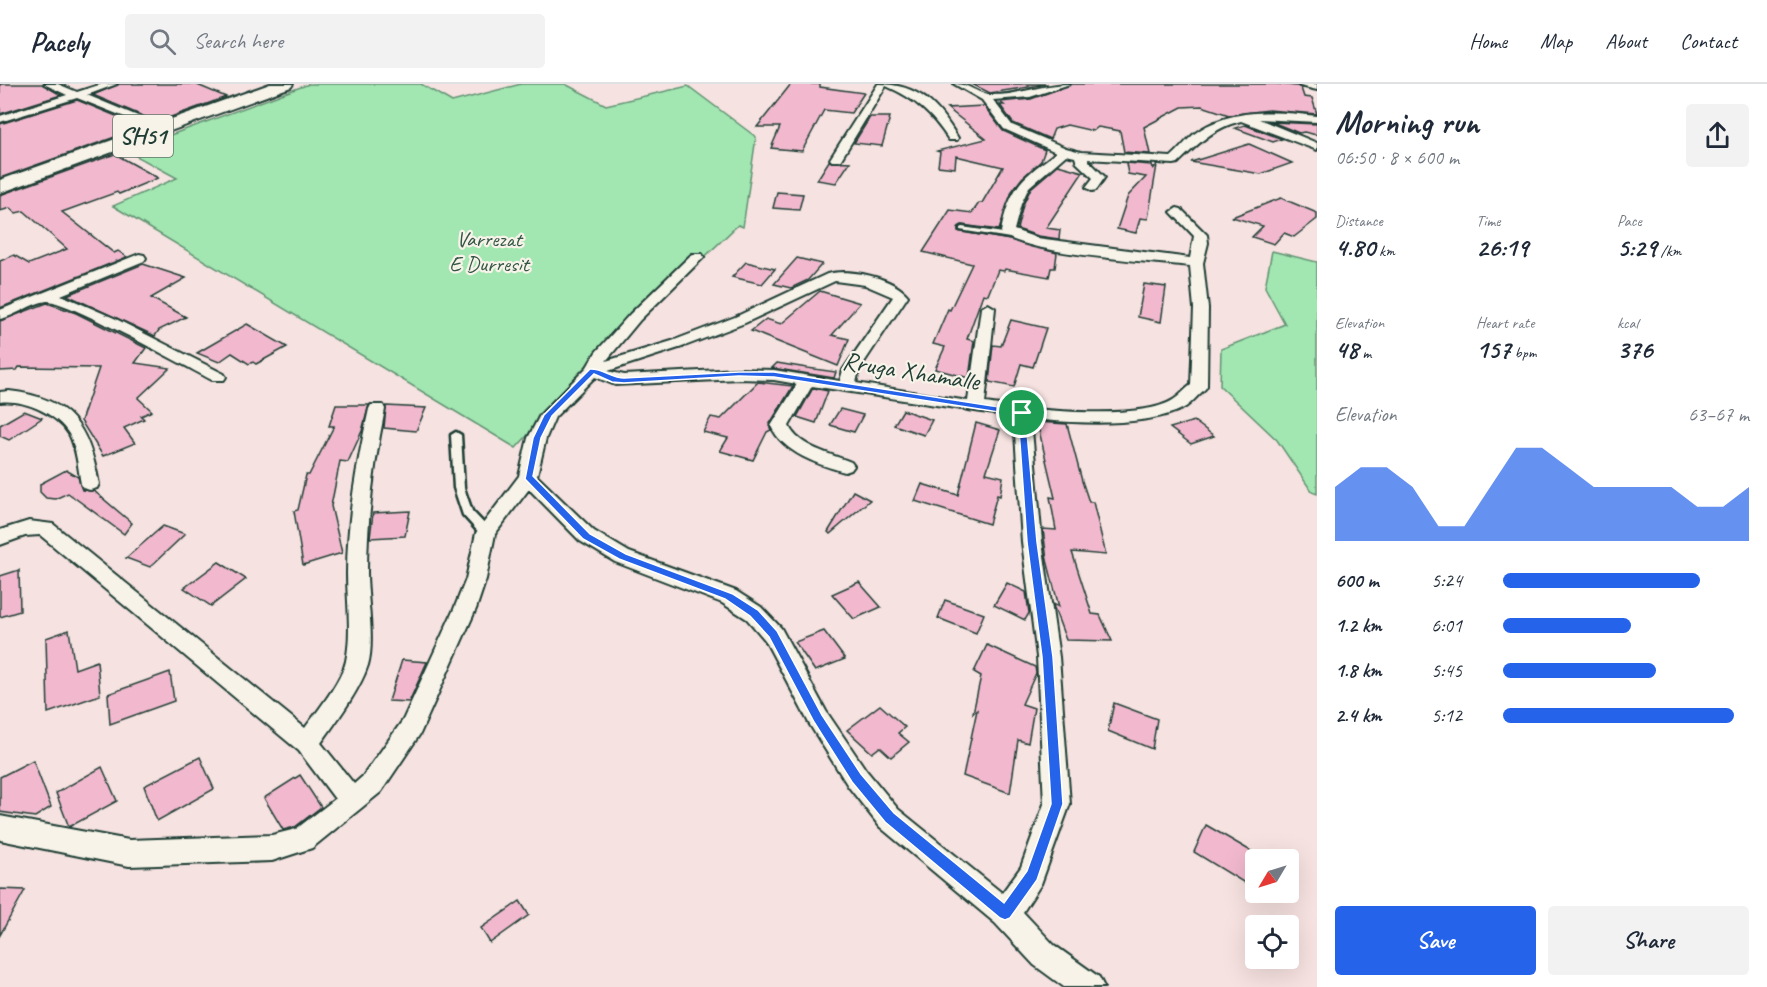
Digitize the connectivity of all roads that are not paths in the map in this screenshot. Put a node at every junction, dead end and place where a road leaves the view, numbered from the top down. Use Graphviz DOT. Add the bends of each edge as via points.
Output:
graph roads {
  1 [pos="49,84"];
  2 [pos="112,84"];
  3 [pos="285,84"];
  4 [pos="882,84"];
  5 [pos="889,84"];
  6 [pos="958,84"];
  7 [pos="1065,84"];
  8 [pos="1303,84"];
  9 [pos="1317,87"];
  10 [pos="81,95"];
  11 [pos="986,98"];
  12 [pos="0,112"];
  13 [pos="12,116"];
  14 [pos="1245,117"];
  15 [pos="0,119"];
  16 [pos="1317,119"];
  17 [pos="164,129"];
  18 [pos="953,138"];
  19 [pos="1317,147"];
  20 [pos="1063,151"];
  21 [pos="1081,155"];
  22 [pos="836,159"];
  23 [pos="0,187"];
  24 [pos="1092,187"];
  25 [pos="1177,212"];
  26 [pos="962,229"];
  27 [pos="1010,236"];
  28 [pos="697,257"];
  29 [pos="139,258"];
  30 [pos="1196,263"];
  31 [pos="45,296"];
  32 [pos="988,308"];
  33 [pos="0,315"];
  34 [pos="593,370"];
  35 [pos="218,377"];
  36 [pos="807,381"];
  37 [pos="847,386"];
  38 [pos="0,397"];
  39 [pos="976,407"];
  40 [pos="377,409"];
  41 [pos="1022,413"];
  42 [pos="456,435"];
  43 [pos="845,466"];
  44 [pos="528,477"];
  45 [pos="90,484"];
  46 [pos="486,533"];
  47 [pos="0,538"];
  48 [pos="307,744"];
  49 [pos="352,801"];
  50 [pos="0,828"];
  51 [pos="1005,913"];
  52 [pos="1089,987"];
  1 -- 10 [label="street"];
  2 -- 10 [label="street"];
  3 -- 17 [label="main road, SH51"];
  4 -- 22 [label="street"];
  5 -- 18 [label="street" via="939,114"];
  6 -- 11 [label="street"];
  7 -- 11 [label="street" via="1030,94"];
  8 -- 9 [label="street"];
  10 -- 13 [label="street"];
  10 -- 17 [label="street"];
  11 -- 20 [label="street" via="1008,127"];
  12 -- 13 [label="street"];
  13 -- 15 [label="street"];
  14 -- 16 [label="street"];
  14 -- 19 [label="street"];
  14 -- 21 [label="street" via="1208,130 1174,161"];
  17 -- 23 [label="main road, SH51"];
  20 -- 21 [label="street"];
  20 -- 27 [label="street" via="1018,194 1009,219"];
  21 -- 24 [label="street" via="1082,161 1099,177"];
  25 -- 30 [label="street" via="1200,235"];
  26 -- 27 [label="lane"];
  27 -- 30 [label="street" via="1063,247"];
  28 -- 34 [label="street" via="635,317"];
  29 -- 31 [label="street"];
  30 -- 41 [label="street, Rruga Xhamalle" via="1201,308 1199,386 1194,396 1179,405 1150,412 1080,416"];
  31 -- 33 [label="street"];
  31 -- 35 [label="street" via="109,321"];
  32 -- 39 [label="street"];
  34 -- 36 [label="street, Rruga Xhamalle" via="615,380 755,374"];
  34 -- 37 [label="street" via="677,344 845,275 892,289 901,296 851,370"];
  34 -- 44 [label="street" via="548,415 537,438"];
  36 -- 37 [label="street, Rruga Xhamalle"];
  36 -- 43 [label="street" via="780,426 782,434 791,442"];
  37 -- 39 [label="street, Rruga Xhamalle"];
  38 -- 45 [label="street" via="22,396 50,410 76,430 84,448"];
  39 -- 41 [label="street, Rruga Xhamalle"];
  40 -- 48 [label="street" via="364,470 357,572 357,664 335,705"];
  41 -- 51 [label="street" via="1032,542 1048,657 1057,804 1032,875"];
  42 -- 46 [label="lane" via="459,488 467,512"];
  44 -- 46 [label="street"];
  44 -- 51 [label="street" via="587,536 622,557 729,597 754,613 773,634 856,778 890,818"];
  46 -- 49 [label="street" via="465,609 412,727 372,784"];
  47 -- 48 [label="street" via="26,528 46,529"];
  48 -- 49 [label="street"];
  49 -- 50 [label="street" via="303,839 272,848 129,853"];
  51 -- 52 [label="street" via="1044,954"];
}
